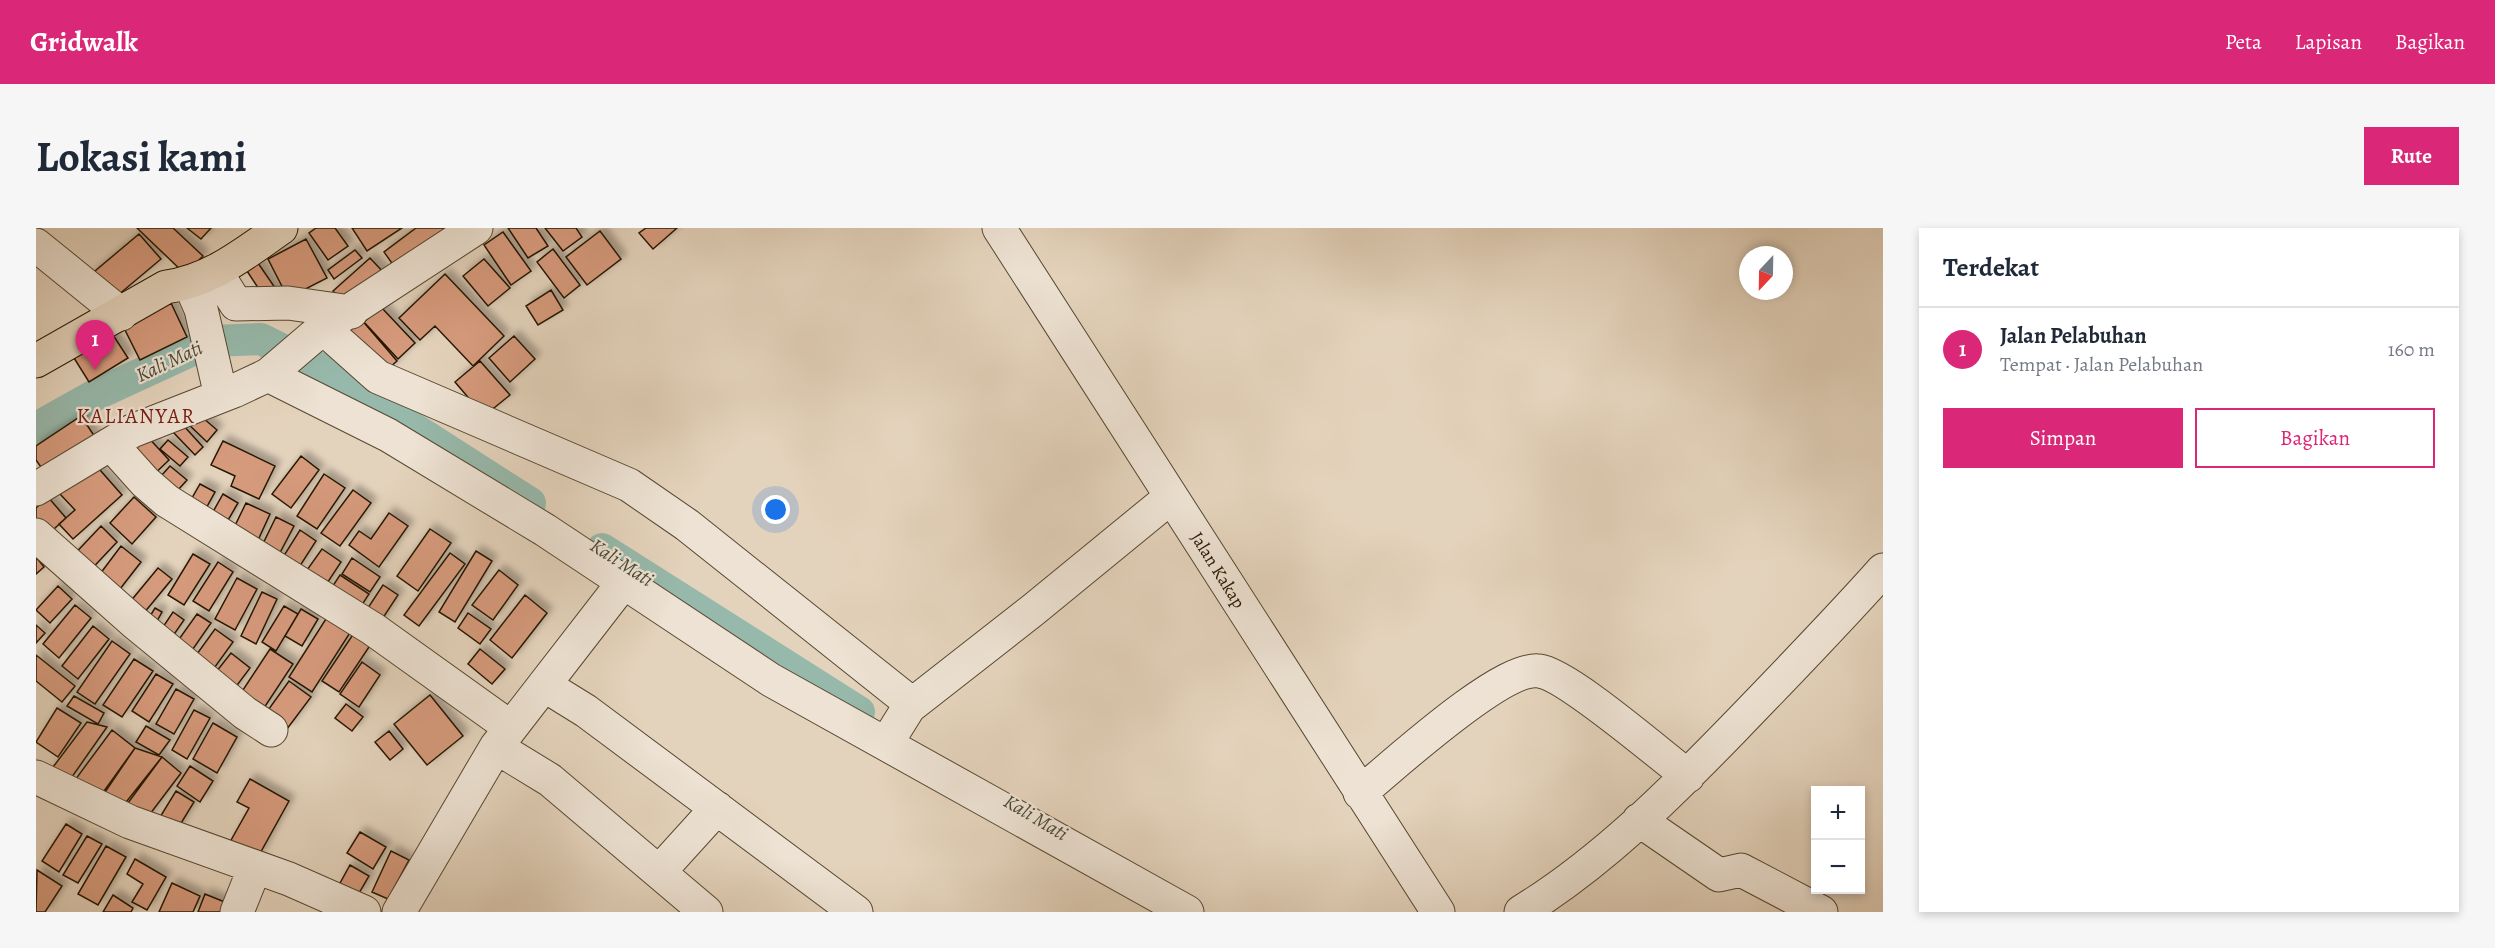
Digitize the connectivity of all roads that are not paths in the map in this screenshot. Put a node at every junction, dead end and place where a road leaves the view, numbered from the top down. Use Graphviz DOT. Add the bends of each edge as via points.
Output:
graph roads {
  1 [pos="281,228"];
  2 [pos="476,228"];
  3 [pos="999,228"];
  4 [pos="36,245"];
  5 [pos="202,288"];
  6 [pos="351,312"];
  7 [pos="121,314"];
  8 [pos="317,333"];
  9 [pos="36,361"];
  10 [pos="276,367"];
  11 [pos="221,396"];
  12 [pos="111,444"];
  13 [pos="36,489"];
  14 [pos="1171,497"];
  15 [pos="36,535"];
  16 [pos="1883,570"];
  17 [pos="623,583"];
  18 [pos="543,684"];
  19 [pos="899,724"];
  20 [pos="271,730"];
  21 [pos="503,737"];
  22 [pos="1688,776"];
  23 [pos="36,777"];
  24 [pos="1360,793"];
  25 [pos="717,808"];
  26 [pos="1640,820"];
  27 [pos="255,867"];
  28 [pos="659,872"];
  29 [pos="237,912"];
  30 [pos="364,912"];
  31 [pos="399,912"];
  32 [pos="706,912"];
  33 [pos="856,912"];
  34 [pos="1187,912"];
  35 [pos="1438,912"];
  36 [pos="1521,912"];
  37 [pos="1821,912"];
  1 -- 5 [label="main road"];
  2 -- 6 [label="street"];
  3 -- 14 [label="street, Jalan Kakap"];
  4 -- 7 [label="street"];
  5 -- 6 [label="street" via="236,304 288,303"];
  5 -- 7 [label="main road" via="166,287"];
  5 -- 11 [label="street"];
  6 -- 8 [label="street"];
  7 -- 9 [label="main road"];
  8 -- 10 [label="street"];
  8 -- 19 [label="street" via="378,377 629,485 687,525"];
  10 -- 11 [label="street"];
  10 -- 17 [label="street" via="544,530"];
  11 -- 12 [label="street" via="132,431"];
  12 -- 13 [label="street"];
  12 -- 21 [label="street" via="167,501 373,629"];
  14 -- 19 [label="street"];
  14 -- 24 [label="street, Jalan Kakap"];
  15 -- 20 [label="street" via="134,622"];
  16 -- 22 [label="street"];
  17 -- 18 [label="street"];
  17 -- 19 [label="street" via="771,680"];
  18 -- 21 [label="street"];
  18 -- 25 [label="street"];
  19 -- 34 [label="street"];
  21 -- 28 [label="street"];
  21 -- 31 [label="street"];
  22 -- 24 [label="street" via="1567,683 1541,671 1528,670 1476,699"];
  22 -- 26 [label="street"];
  23 -- 27 [label="street" via="130,822"];
  24 -- 35 [label="street, Jalan Kakap"];
  25 -- 28 [label="street"];
  25 -- 33 [label="street"];
  26 -- 36 [label="street" via="1565,885"];
  26 -- 37 [label="street" via="1719,875 1741,870"];
  27 -- 29 [label="street"];
  27 -- 30 [label="street"];
  28 -- 32 [label="street"];
}
